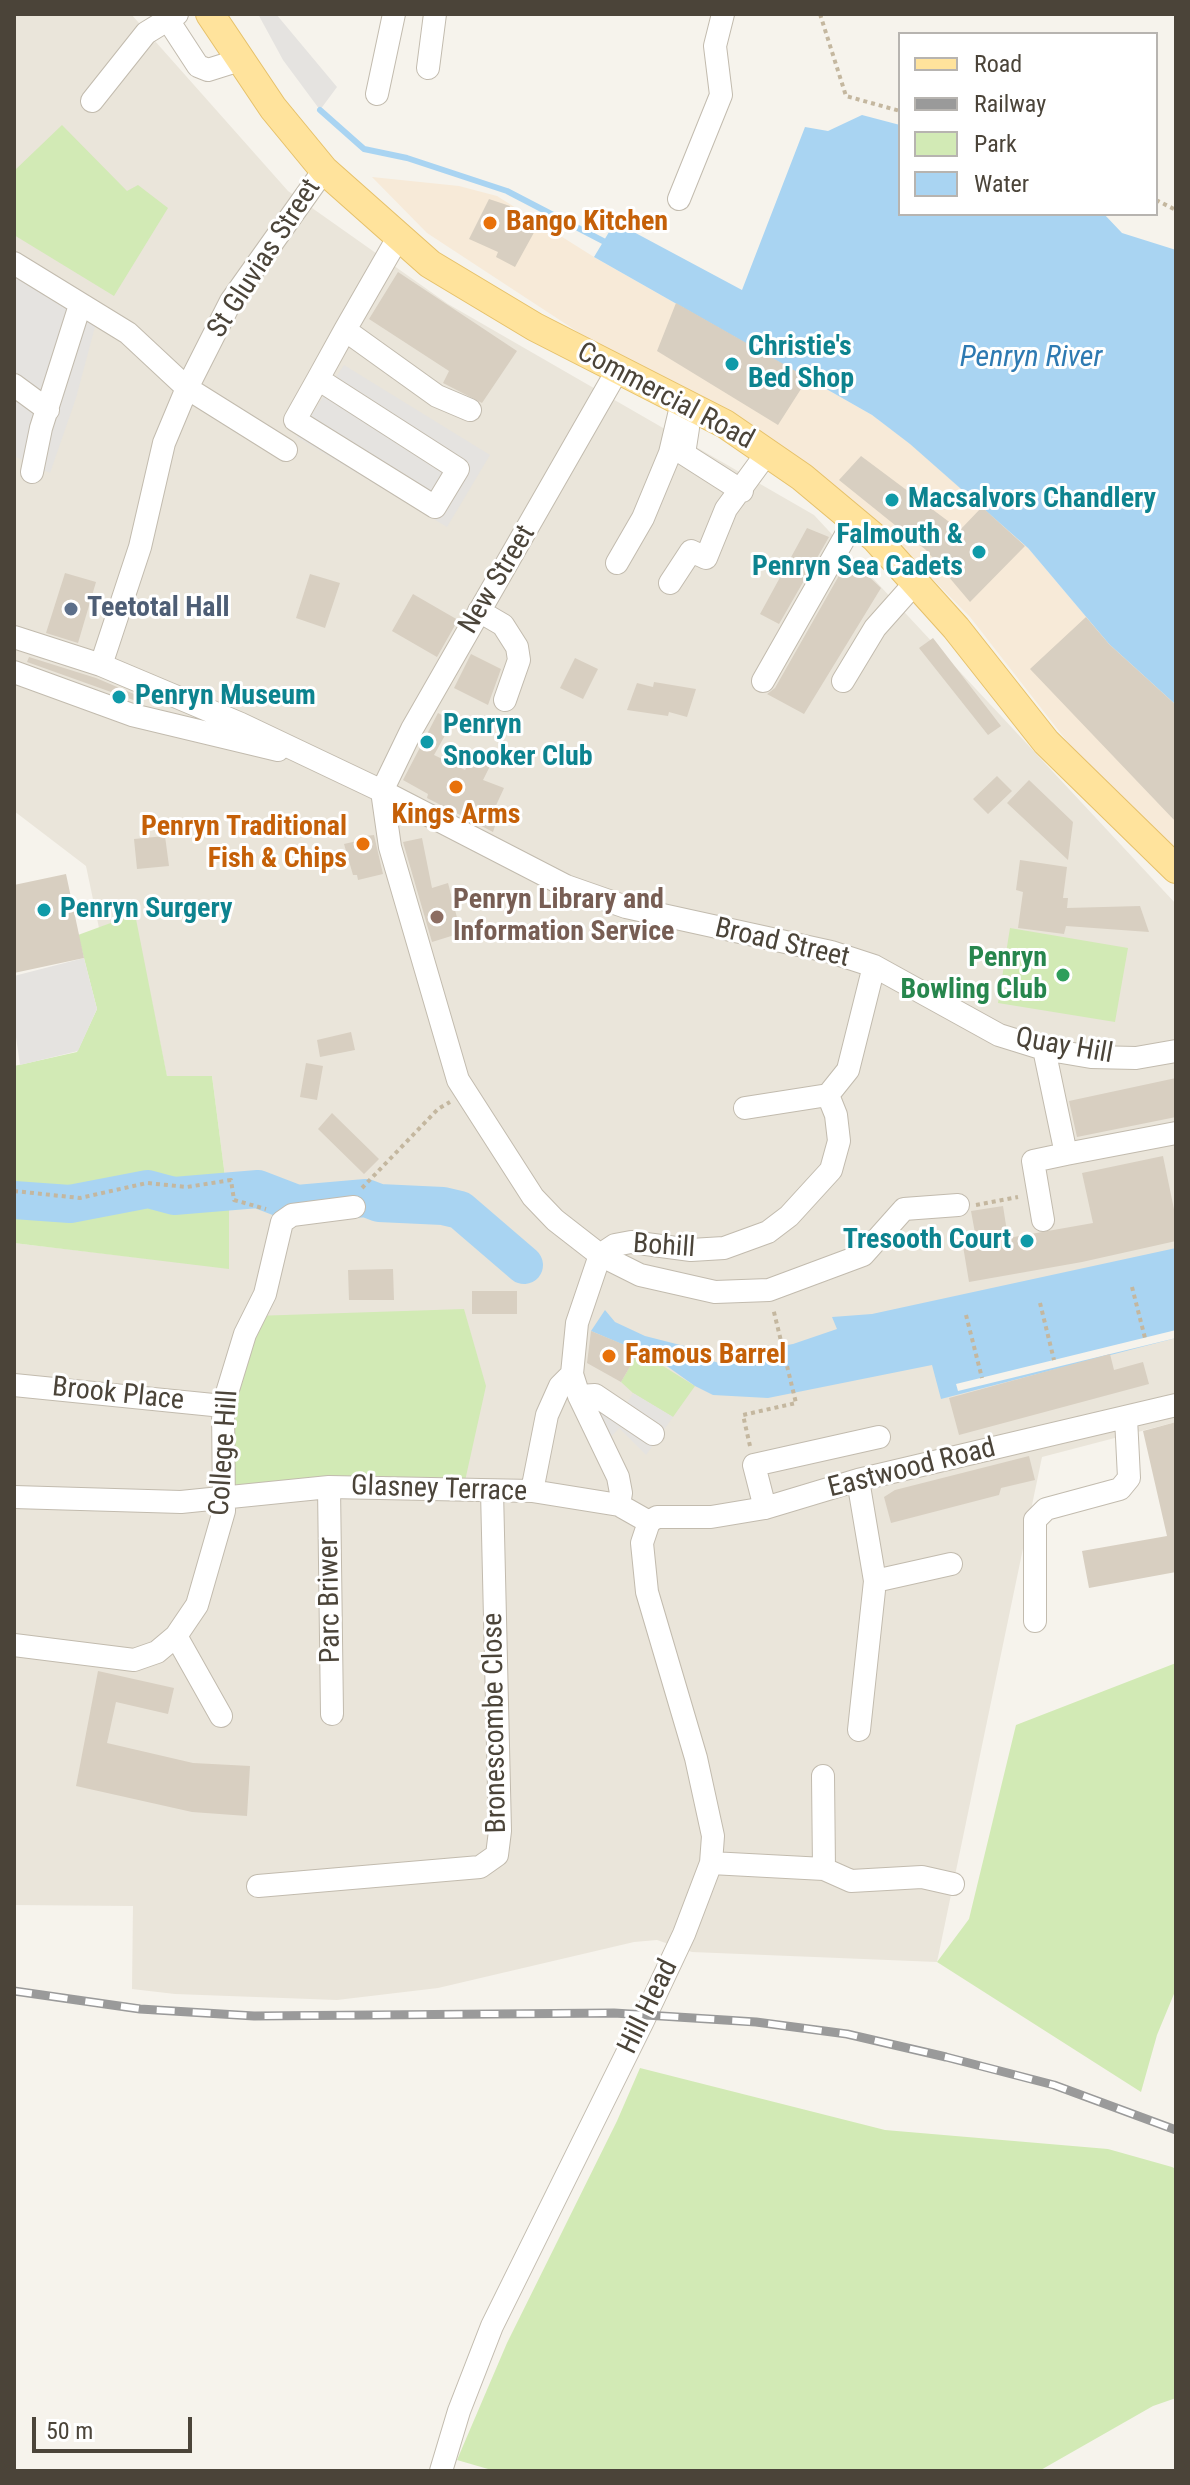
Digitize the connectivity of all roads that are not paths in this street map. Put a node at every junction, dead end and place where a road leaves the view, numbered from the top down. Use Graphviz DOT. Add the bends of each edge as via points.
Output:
graph roads {
  1 [pos="210,14"];
  2 [pos="394,14"];
  3 [pos="435,14"];
  4 [pos="723,14"];
  5 [pos="172,17"];
  6 [pos="243,59"];
  7 [pos="428,68"];
  8 [pos="377,94"];
  9 [pos="92,101"];
  10 [pos="324,170"];
  11 [pos="679,199"];
  12 [pos="399,236"];
  13 [pos="14,263"];
  14 [pos="80,305"];
  15 [pos="345,330"];
  16 [pos="617,371"];
  17 [pos="318,379"];
  18 [pos="14,385"];
  19 [pos="187,388"];
  20 [pos="687,405"];
  21 [pos="48,410"];
  22 [pos="470,410"];
  23 [pos="286,450"];
  24 [pos="767,453"];
  25 [pos="32,472"];
  26 [pos="742,491"];
  27 [pos="854,521"];
  28 [pos="617,563"];
  29 [pos="670,583"];
  30 [pos="915,583"];
  31 [pos="479,611"];
  32 [pos="14,637"];
  33 [pos="101,665"];
  34 [pos="14,672"];
  35 [pos="763,681"];
  36 [pos="843,681"];
  37 [pos="505,700"];
  38 [pos="298,753"];
  39 [pos="382,791"];
  40 [pos="1176,869"];
  41 [pos="874,966"];
  42 [pos="1044,1049"];
  43 [pos="1176,1051"];
  44 [pos="828,1095"];
  45 [pos="745,1108"];
  46 [pos="1176,1133"];
  47 [pos="1066,1154"];
  48 [pos="357,1199"];
  49 [pos="958,1205"];
  50 [pos="1043,1220"];
  51 [pos="600,1255"];
  52 [pos="572,1374"];
  53 [pos="14,1385"];
  54 [pos="579,1396"];
  55 [pos="1176,1405"];
  56 [pos="223,1406"];
  57 [pos="1126,1418"];
  58 [pos="653,1434"];
  59 [pos="879,1437"];
  60 [pos="858,1480"];
  61 [pos="329,1487"];
  62 [pos="492,1491"];
  63 [pos="532,1491"];
  64 [pos="14,1497"];
  65 [pos="225,1499"];
  66 [pos="619,1505"];
  67 [pos="765,1508"];
  68 [pos="649,1522"];
  69 [pos="951,1564"];
  70 [pos="875,1581"];
  71 [pos="1035,1621"];
  72 [pos="176,1636"];
  73 [pos="14,1645"];
  74 [pos="332,1714"];
  75 [pos="221,1716"];
  76 [pos="859,1730"];
  77 [pos="823,1776"];
  78 [pos="711,1863"];
  79 [pos="824,1869"];
  80 [pos="953,1884"];
  81 [pos="258,1886"];
  82 [pos="441,2471"];
  1 -- 6 [label="main road, Commercial Road"];
  2 -- 8 [label="street"];
  3 -- 7 [label="street"];
  4 -- 11 [label="street" via="715,46 721,95"];
  5 -- 6 [label="street" via="198,66 208,70"];
  5 -- 9 [label="street" via="146,33"];
  6 -- 10 [label="main road, Commercial Road" via="273,108"];
  10 -- 12 [label="main road, Commercial Road"];
  10 -- 19 [label="street, St Gluvias Street" via="231,301"];
  12 -- 15 [label="street"];
  12 -- 16 [label="main road, Commercial Road" via="430,264"];
  13 -- 14 [label="street"];
  14 -- 19 [label="street" via="128,333"];
  14 -- 21 [label="street"];
  15 -- 17 [label="street"];
  15 -- 22 [label="street" via="437,396"];
  16 -- 20 [label="main road, Commercial Road"];
  16 -- 31 [label="street, New Street"];
  17 -- 17 [label="street" via="458,469 435,507 295,420"];
  18 -- 21 [label="street"];
  19 -- 23 [label="street"];
  19 -- 33 [label="street, St Gluvias Street" via="164,443 140,547"];
  20 -- 24 [label="main road, Commercial Road"];
  20 -- 26 [label="street" via="684,454"];
  20 -- 28 [label="street" via="643,518"];
  21 -- 25 [label="street"];
  24 -- 26 [label="street"];
  24 -- 27 [label="main road, Commercial Road"];
  26 -- 29 [label="street" via="726,509 706,558 691,551"];
  27 -- 30 [label="main road, Commercial Road"];
  27 -- 35 [label="street"];
  30 -- 36 [label="street" via="875,628"];
  30 -- 40 [label="main road, Commercial Road" via="1046,742"];
  31 -- 37 [label="street" via="503,625 517,647 519,660"];
  31 -- 39 [label="street, New Street"];
  32 -- 33 [label="street"];
  33 -- 38 [label="street"];
  34 -- 38 [label="street" via="132,715"];
  38 -- 39 [label="street, Broad Street"];
  39 -- 41 [label="street, Broad Street" via="498,853 596,897"];
  39 -- 51 [label="street" via="390,847 458,1080 533,1197"];
  41 -- 42 [label="street, Quay Hill" via="999,1035"];
  41 -- 44 [label="street" via="848,1070"];
  42 -- 43 [label="street, Quay Hill" via="1136,1058"];
  42 -- 47 [label="street"];
  44 -- 45 [label="street"];
  44 -- 51 [label="street, Bohill" via="839,1141 831,1170 768,1232 724,1248 691,1250 631,1242"];
  46 -- 47 [label="street"];
  47 -- 50 [label="street" via="1033,1161"];
  48 -- 56 [label="street, College Hill" via="282,1222 265,1294 245,1334"];
  49 -- 51 [label="street, Bohill" via="904,1209 863,1255 769,1290 715,1292 640,1275"];
  51 -- 52 [label="street" via="577,1323"];
  52 -- 54 [label="street"];
  52 -- 63 [label="street" via="547,1415"];
  53 -- 56 [label="street, Brook Place"];
  54 -- 58 [label="street" via="595,1395"];
  54 -- 66 [label="street" via="614,1467 621,1488"];
  55 -- 57 [label="street, Eastwood Road"];
  56 -- 65 [label="street, College Hill"];
  57 -- 60 [label="street, Eastwood Road"];
  57 -- 71 [label="street" via="1129,1478 1120,1489 1046,1509 1035,1520"];
  59 -- 67 [label="street" via="754,1465"];
  60 -- 67 [label="street, Eastwood Road"];
  60 -- 70 [label="street"];
  61 -- 62 [label="street, Glasney Terrace"];
  61 -- 65 [label="street, Glasney Terrace"];
  61 -- 74 [label="street, Parc Briwer"];
  62 -- 63 [label="street, Glasney Terrace"];
  62 -- 81 [label="street, Bronescombe Close" via="497,1855 480,1867"];
  63 -- 66 [label="street, Glasney Terrace"];
  64 -- 65 [label="street, Glasney Terrace"];
  65 -- 72 [label="street, College Hill" via="197,1605"];
  66 -- 68 [label="street, Glasney Terrace"];
  67 -- 68 [label="street, Eastwood Road" via="711,1517 657,1517"];
  68 -- 78 [label="street, Hill Head" via="642,1543 647,1592 696,1758 713,1836"];
  69 -- 70 [label="street"];
  70 -- 76 [label="street"];
  72 -- 73 [label="street, College Hill" via="157,1652 134,1660"];
  72 -- 75 [label="street"];
  77 -- 79 [label="street"];
  78 -- 79 [label="street"];
  78 -- 82 [label="street, Hill Head" via="643,2021 492,2326"];
  79 -- 80 [label="street" via="851,1881 922,1877"];
}
